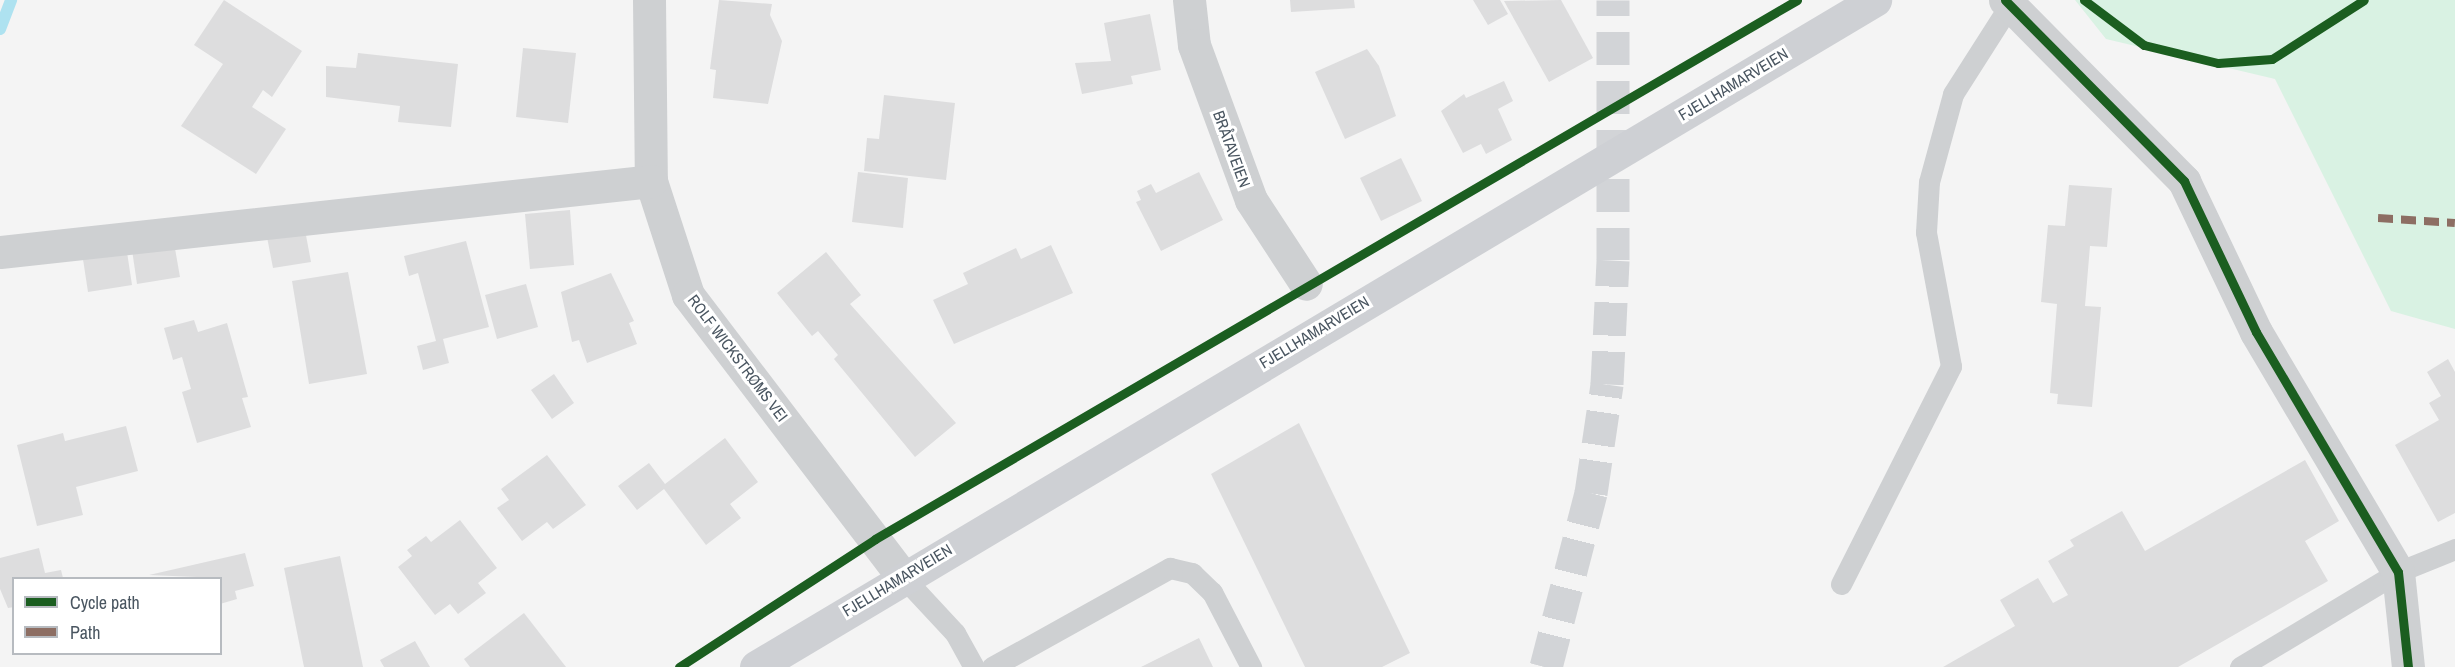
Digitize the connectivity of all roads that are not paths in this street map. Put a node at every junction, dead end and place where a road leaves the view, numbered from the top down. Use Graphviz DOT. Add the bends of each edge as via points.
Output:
graph roads {
  1 [pos="649,0"];
  2 [pos="1189,0"];
  3 [pos="1875,0"];
  4 [pos="2007,3"];
  5 [pos="651,181"];
  6 [pos="0,252"];
  7 [pos="1306,284"];
  8 [pos="2455,549"];
  9 [pos="2398,572"];
  10 [pos="902,576"];
  11 [pos="1841,584"];
  12 [pos="756,667"];
  13 [pos="974,667"];
  14 [pos="992,667"];
  15 [pos="1251,667"];
  16 [pos="2240,667"];
  17 [pos="2408,667"];
  1 -- 5 [label="street, ROLF WICKSTRØMS VEI"];
  2 -- 7 [label="street, BRÅTAVEIEN" via="1194,45 1251,200"];
  3 -- 10 [label="main road, FJELLHAMARVEIEN"];
  4 -- 9 [label="street" via="2184,181 2256,332"];
  4 -- 11 [label="lane" via="1953,94 1929,182 1926,232 1951,366"];
  5 -- 6 [label="street"];
  5 -- 10 [label="street, ROLF WICKSTRØMS VEI" via="688,295"];
  8 -- 9 [label="lane"];
  9 -- 16 [label="lane"];
  9 -- 17 [label="street"];
  10 -- 12 [label="main road, FJELLHAMARVEIEN"];
  10 -- 13 [label="lane" via="955,633"];
  14 -- 15 [label="lane" via="1170,568 1192,573 1212,592"];
}
